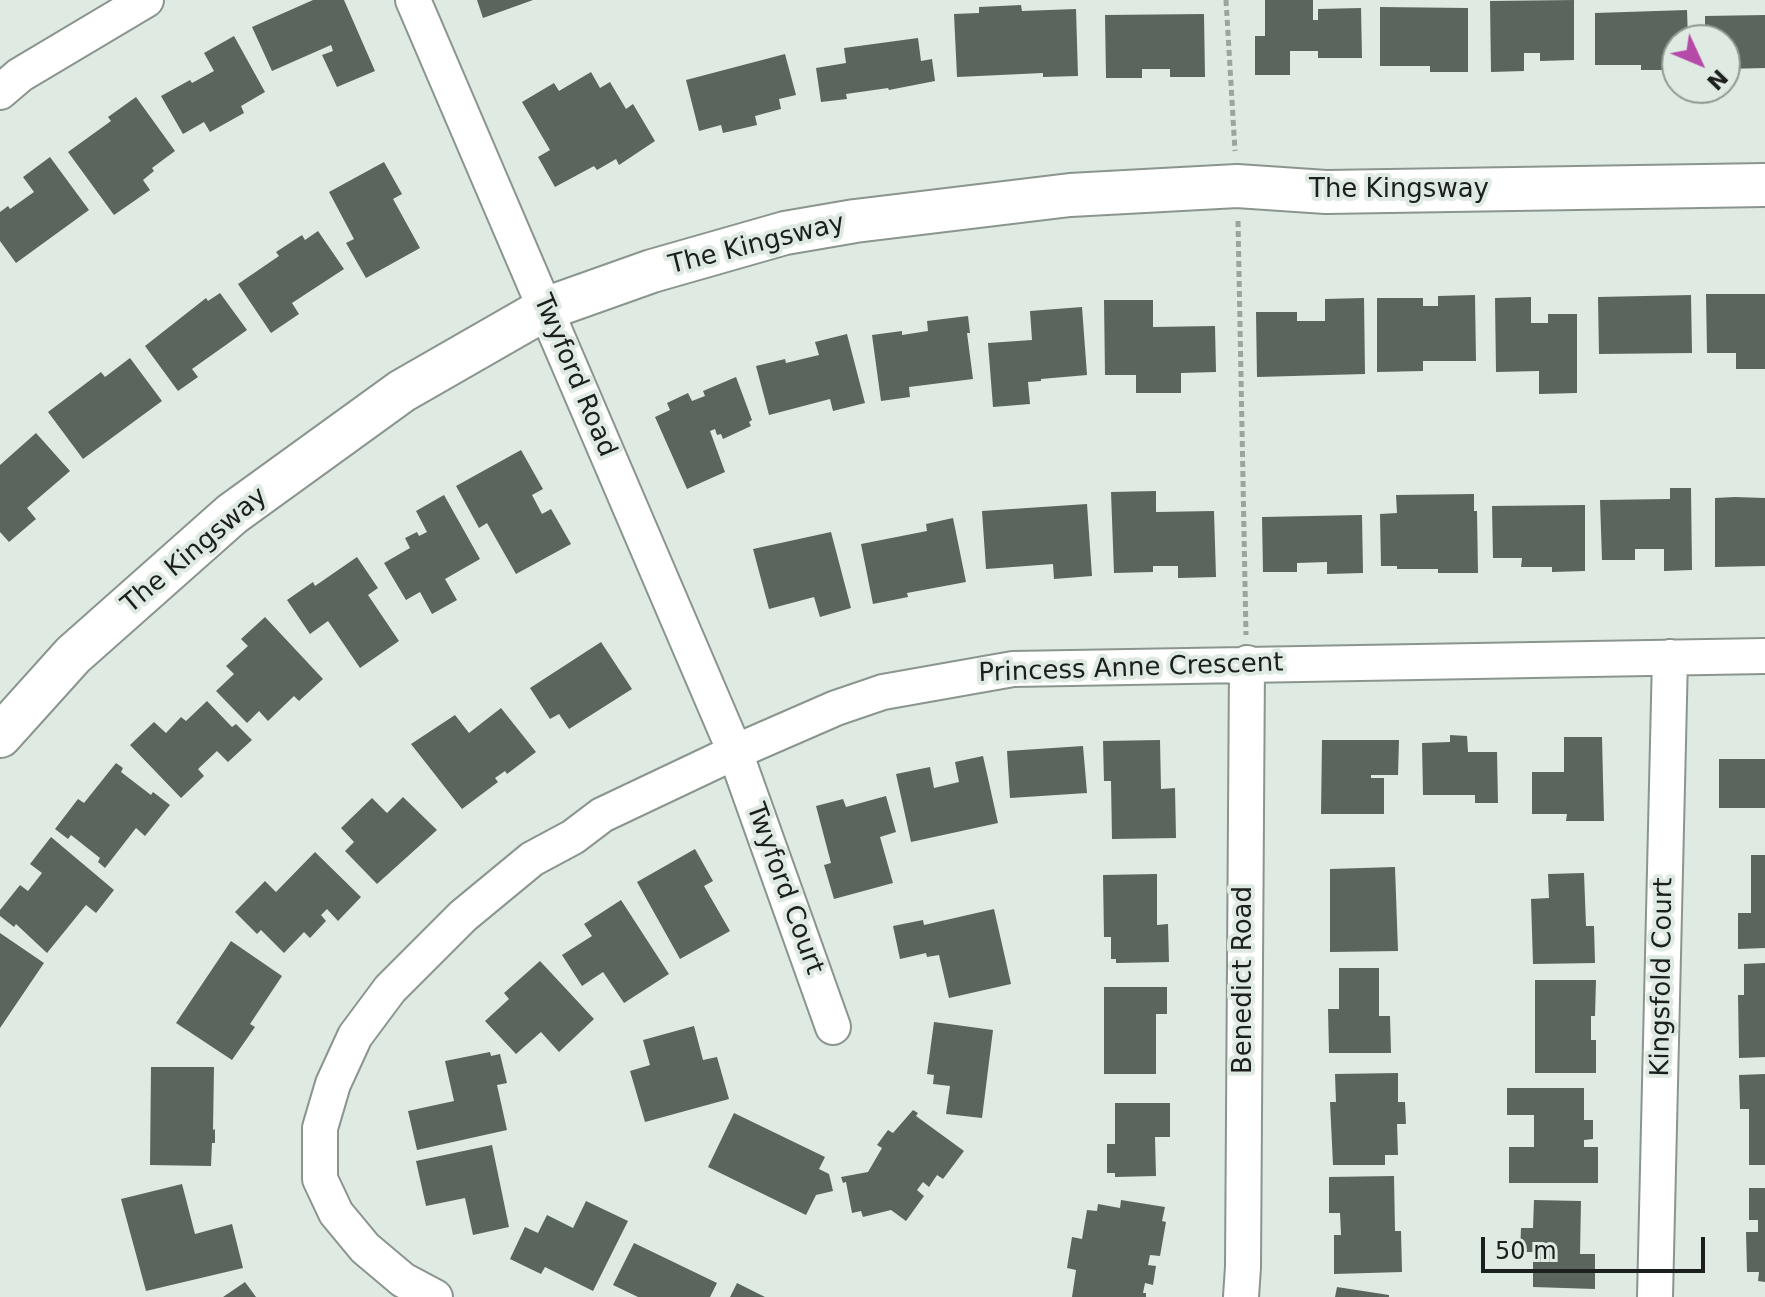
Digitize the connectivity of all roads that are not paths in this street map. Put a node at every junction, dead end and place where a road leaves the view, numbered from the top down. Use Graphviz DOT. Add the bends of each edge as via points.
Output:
graph roads {
  1 [pos="146,0"];
  2 [pos="413,0"];
  3 [pos="0,92"];
  4 [pos="1765,185"];
  5 [pos="545,309"];
  6 [pos="1765,656"];
  7 [pos="1670,657"];
  8 [pos="1247,663"];
  9 [pos="0,736"];
  10 [pos="735,752"];
  11 [pos="833,1027"];
  12 [pos="435,1297"];
  13 [pos="1241,1297"];
  14 [pos="1655,1297"];
  1 -- 3 [label="street"];
  2 -- 5 [label="street, Twyford Road"];
  4 -- 5 [label="street, The Kingsway" via="1326,192 1237,186 1070,195 785,233"];
  5 -- 9 [label="street, The Kingsway" via="402,391 232,514 73,655"];
  5 -- 10 [label="street, Twyford Road"];
  6 -- 7 [label="street, Princess Anne Crescent"];
  7 -- 8 [label="street, Princess Anne Crescent"];
  7 -- 14 [label="street, Kingsfold Court"];
  8 -- 10 [label="street, Princess Anne Crescent" via="1013,669 946,679 836,708"];
  8 -- 13 [label="street, Benedict Road"];
  10 -- 11 [label="street, Twyford Court"];
  10 -- 12 [label="street, Princess Anne Crescent" via="602,815 532,859 400,978 355,1036 320,1128 320,1179 336,1213 365,1248 403,1280"];
}
